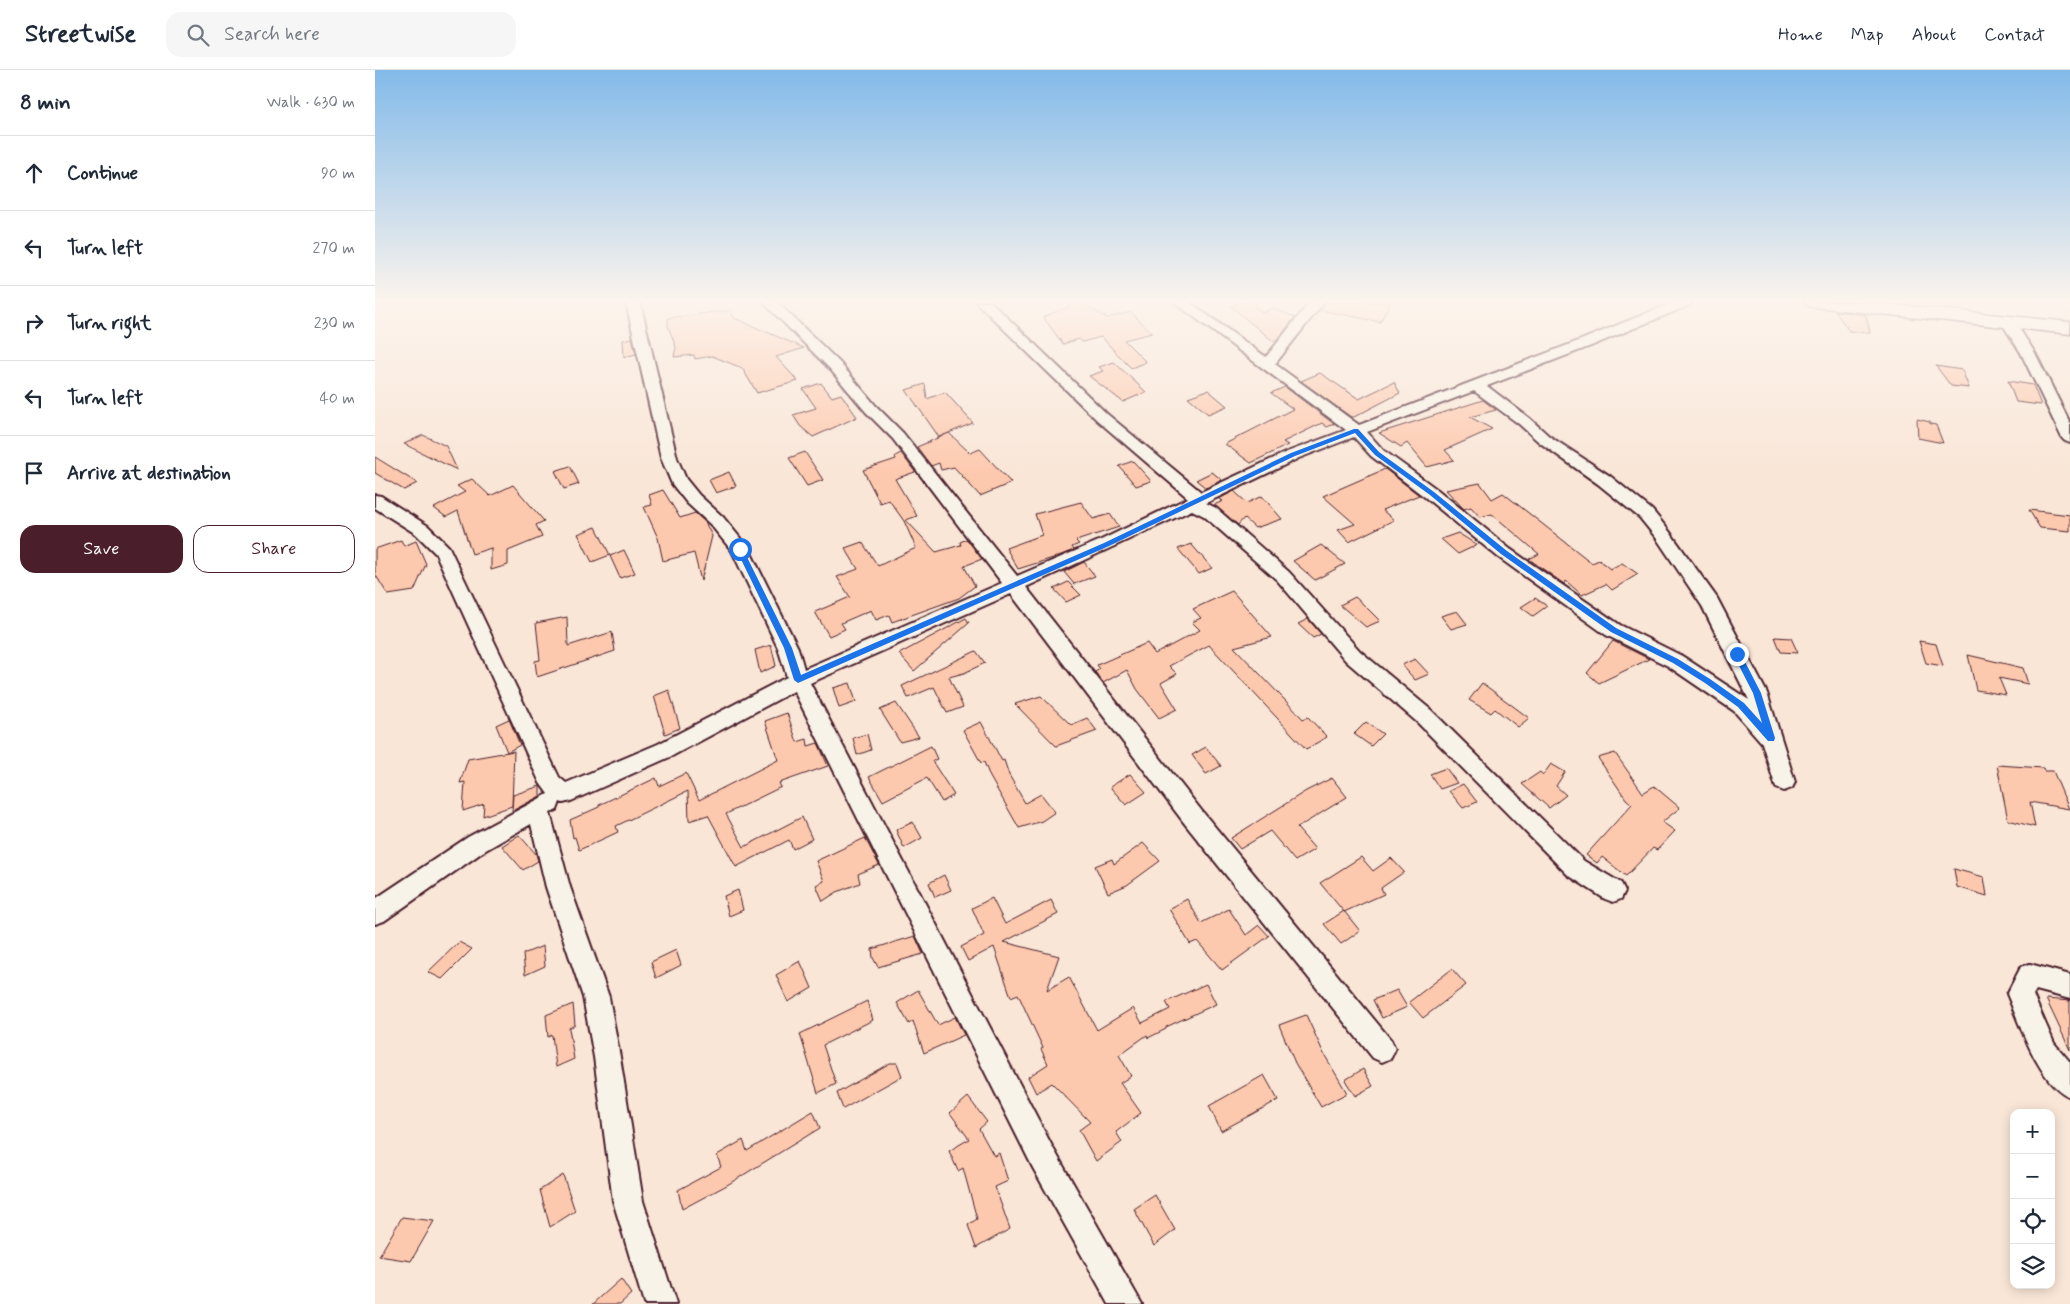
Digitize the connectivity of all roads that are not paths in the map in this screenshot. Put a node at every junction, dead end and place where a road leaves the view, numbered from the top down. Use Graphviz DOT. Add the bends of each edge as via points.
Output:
graph roads {
  1 [pos="646,360"];
  2 [pos="828,360"];
  3 [pos="1043,360"];
  4 [pos="1260,360"];
  5 [pos="1271,360"];
  6 [pos="1540,360"];
  7 [pos="2031,360"];
  8 [pos="1267,365"];
  9 [pos="1476,385"];
  10 [pos="1356,430"];
  11 [pos="2070,438"];
  12 [pos="375,500"];
  13 [pos="1195,501"];
  14 [pos="1014,586"];
  15 [pos="798,680"];
  16 [pos="1771,738"];
  17 [pos="1784,782"];
  18 [pos="563,794"];
  19 [pos="538,808"];
  20 [pos="1613,891"];
  21 [pos="375,913"];
  22 [pos="2070,987"];
  23 [pos="1382,1049"];
  24 [pos="2070,1083"];
  25 [pos="660,1304"];
  26 [pos="1126,1304"];
  1 -- 15 [label="street" via="669,458 678,480 740,549 788,648"];
  2 -- 14 [label="street" via="898,436"];
  3 -- 13 [label="street"];
  4 -- 8 [label="street"];
  5 -- 8 [label="street"];
  6 -- 9 [label="street"];
  7 -- 11 [label="street"];
  8 -- 10 [label="street"];
  9 -- 10 [label="street"];
  9 -- 16 [label="street" via="1525,421 1544,440 1604,480 1652,521 1685,565 1722,626 1757,693"];
  10 -- 13 [label="street" via="1293,455"];
  10 -- 16 [label="street" via="1377,453 1504,553 1613,630 1707,681 1741,705"];
  12 -- 18 [label="street" via="423,530 443,552 551,783"];
  13 -- 14 [label="street"];
  13 -- 20 [label="street" via="1283,576 1353,656 1424,716 1576,868"];
  14 -- 15 [label="street"];
  14 -- 23 [label="street" via="1193,817"];
  15 -- 18 [label="street" via="665,750"];
  15 -- 26 [label="street" via="1043,1158"];
  16 -- 17 [label="street"];
  18 -- 19 [label="street"];
  19 -- 21 [label="street" via="476,844"];
  19 -- 25 [label="street" via="558,887 596,997 628,1201"];
  22 -- 24 [label="street" via="2030,976 2020,994 2045,1052"];
}
